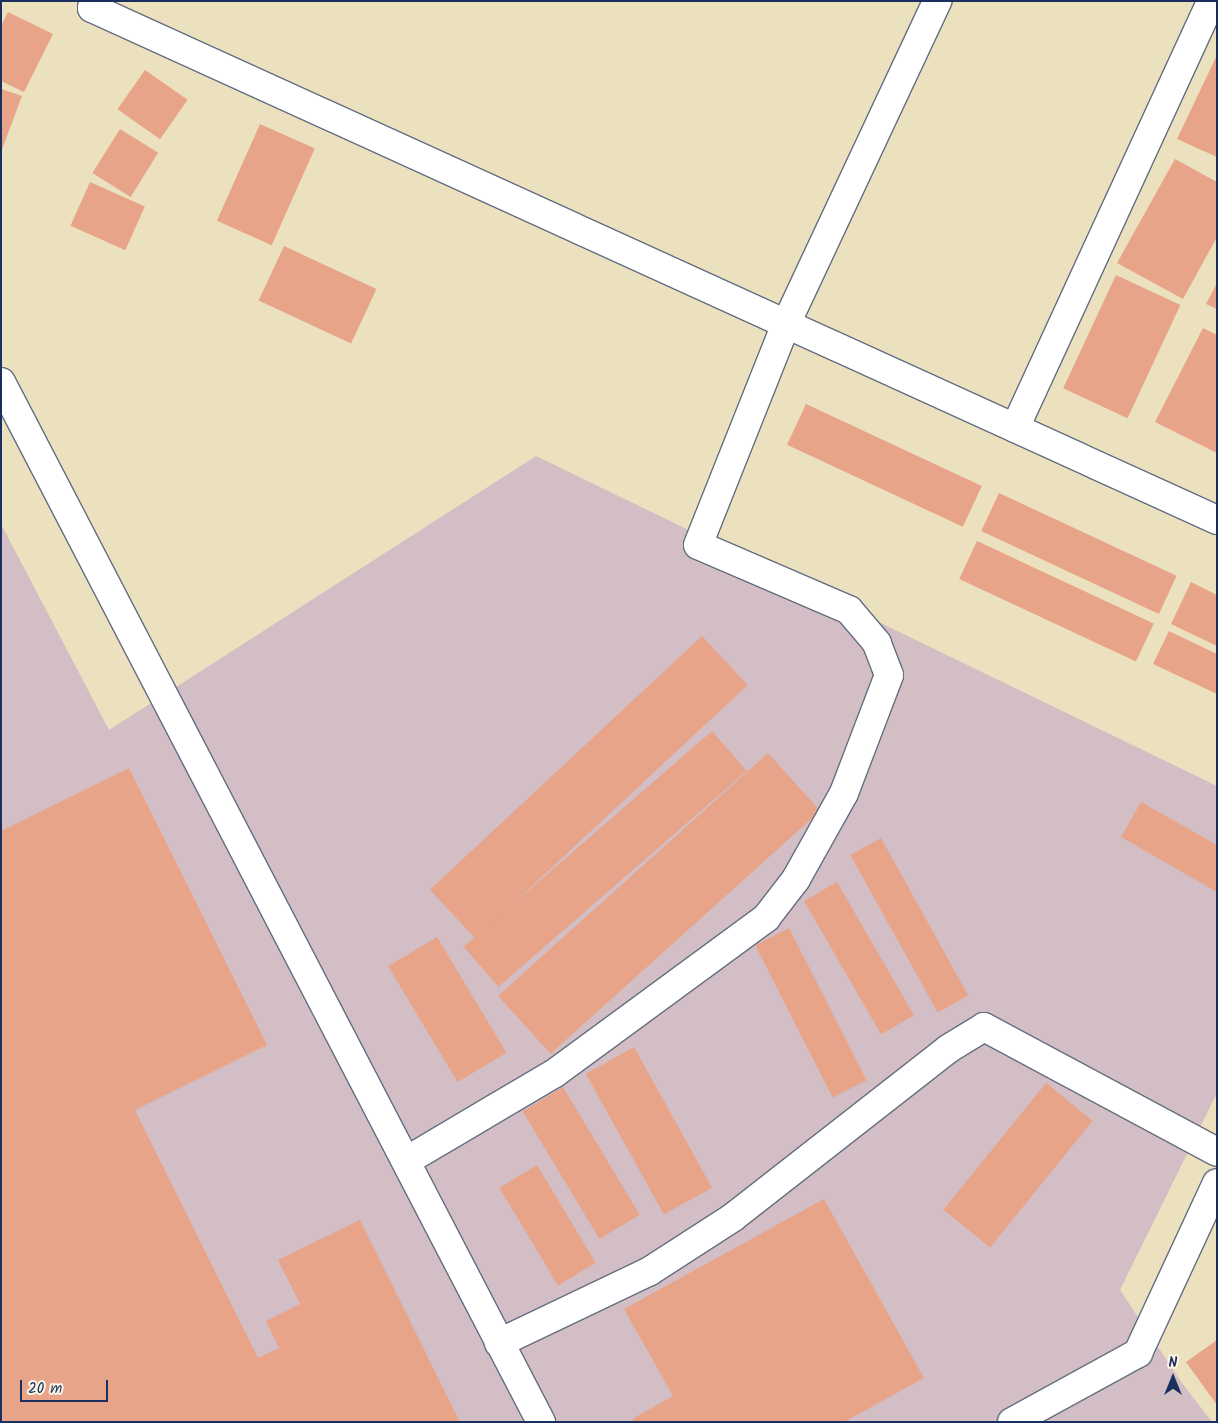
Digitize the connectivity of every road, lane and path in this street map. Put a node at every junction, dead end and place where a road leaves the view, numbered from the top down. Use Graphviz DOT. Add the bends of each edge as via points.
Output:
graph roads {
  1 [pos="96,1"];
  2 [pos="936,1"];
  3 [pos="1211,1"];
  4 [pos="786,324"];
  5 [pos="1,382"];
  6 [pos="1015,428"];
  7 [pos="1217,520"];
  8 [pos="1217,1152"];
  9 [pos="406,1161"];
  10 [pos="1217,1183"];
  11 [pos="499,1343"];
  12 [pos="541,1422"];
  13 [pos="1012,1422"];
  1 -- 4 [label="street" via="92,8"];
  2 -- 4 [label="street"];
  3 -- 6 [label="street"];
  4 -- 6 [label="street"];
  4 -- 9 [label="street" via="698,545 849,610 878,643 889,675 844,793 796,879 766,918 555,1073"];
  5 -- 9 [label="street"];
  6 -- 7 [label="street"];
  8 -- 11 [label="street" via="984,1027 948,1049 732,1218 658,1266"];
  9 -- 11 [label="street"];
  10 -- 13 [label="street" via="1138,1353"];
  11 -- 12 [label="street"];
}
